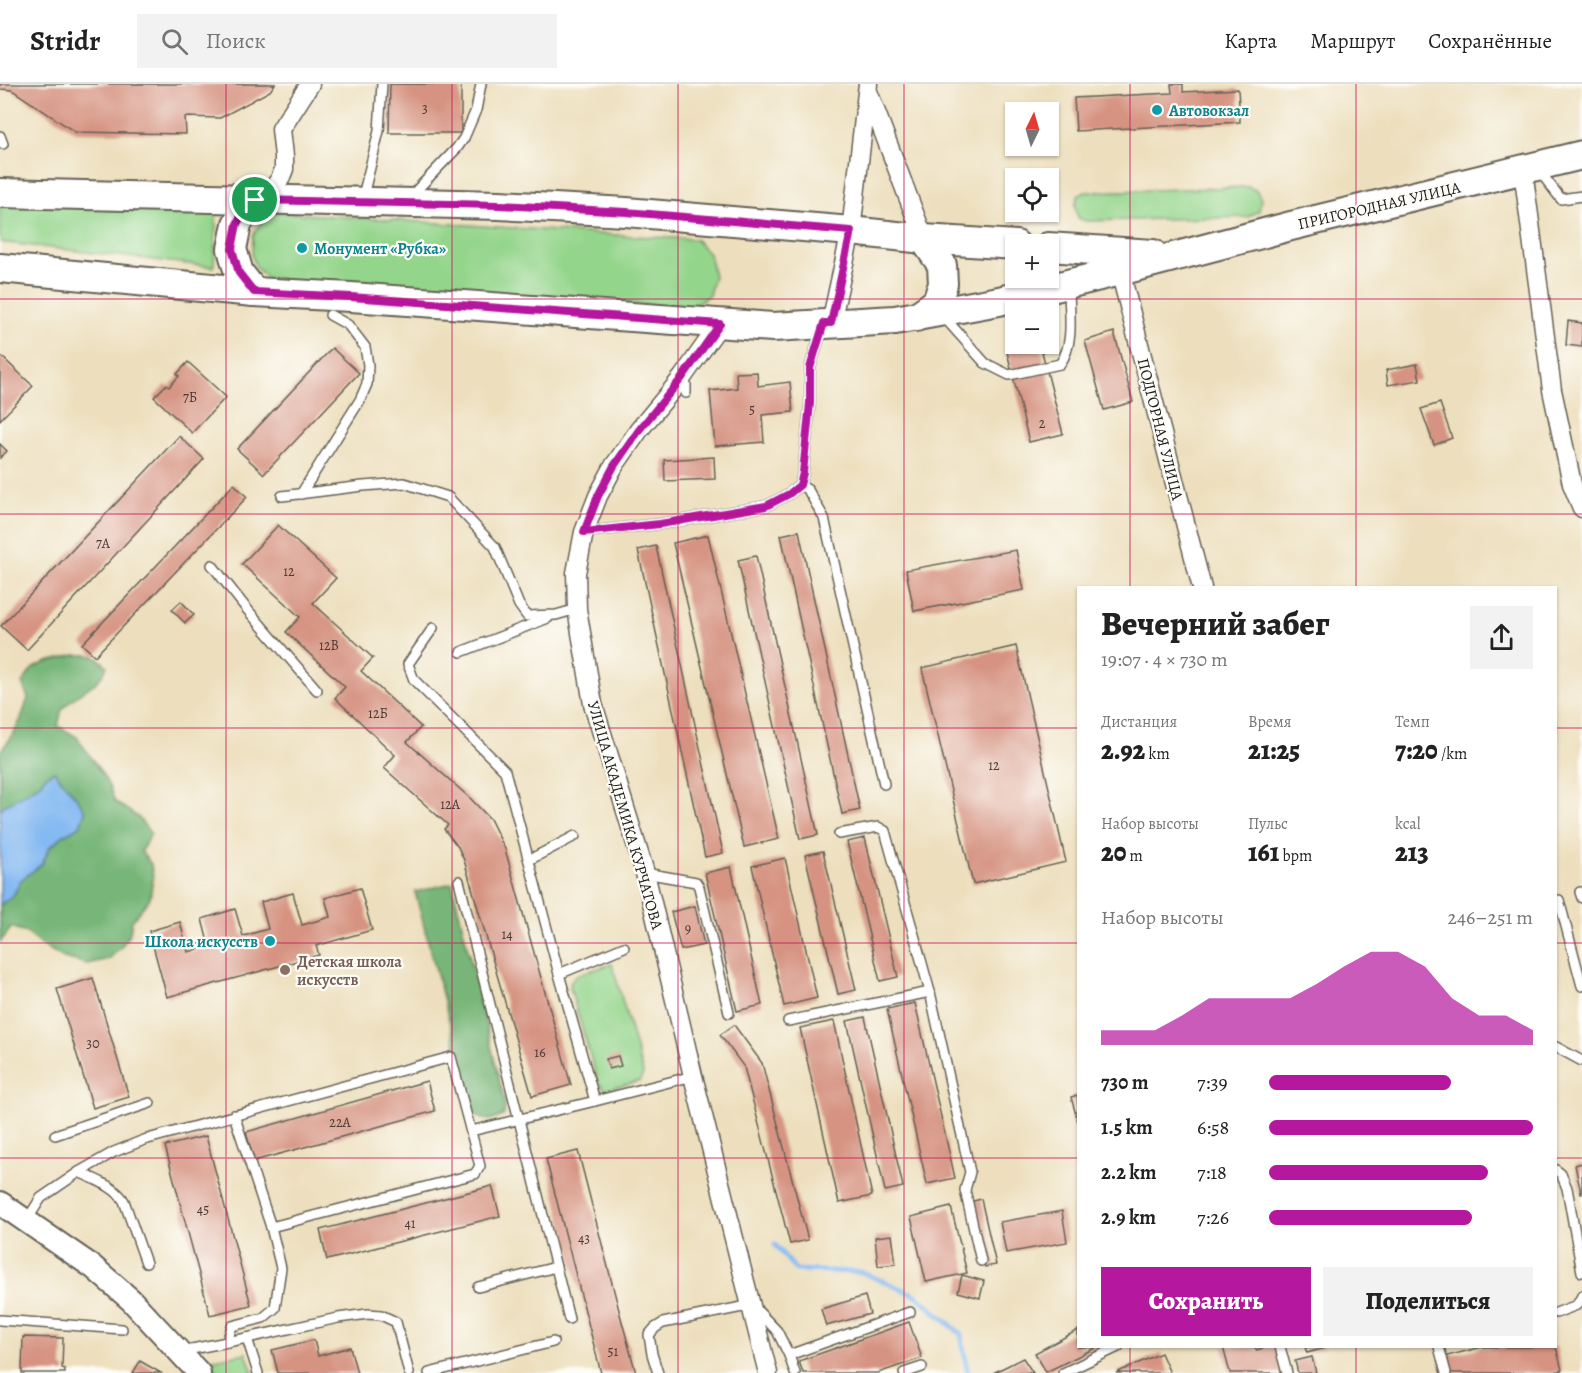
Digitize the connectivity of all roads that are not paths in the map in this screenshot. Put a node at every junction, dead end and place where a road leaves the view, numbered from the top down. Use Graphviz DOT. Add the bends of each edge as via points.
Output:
graph roads {
  1 [pos="309,84"];
  2 [pos="382,84"];
  3 [pos="481,84"];
  4 [pos="867,86"];
  5 [pos="1582,155"];
  6 [pos="1529,169"];
  7 [pos="0,193"];
  8 [pos="1582,196"];
  9 [pos="255,200"];
  10 [pos="362,202"];
  11 [pos="405,203"];
  12 [pos="851,231"];
  13 [pos="924,238"];
  14 [pos="1005,244"];
  15 [pos="1059,248"];
  16 [pos="1176,256"];
  17 [pos="0,268"];
  18 [pos="1120,271"];
  19 [pos="1068,284"];
  20 [pos="254,292"];
  21 [pos="927,314"];
  22 [pos="330,315"];
  23 [pos="827,323"];
  24 [pos="720,324"];
  25 [pos="800,485"];
  26 [pos="301,494"];
  27 [pos="282,496"];
  28 [pos="1582,508"];
  29 [pos="584,532"];
  30 [pos="212,565"];
  31 [pos="1201,586"];
  32 [pos="577,609"];
  33 [pos="556,615"];
  34 [pos="433,628"];
  35 [pos="461,652"];
  36 [pos="316,690"];
  37 [pos="884,784"];
  38 [pos="839,834"];
  39 [pos="574,836"];
  40 [pos="529,860"];
  41 [pos="645,873"];
  42 [pos="459,881"];
  43 [pos="1559,900"];
  44 [pos="624,947"];
  45 [pos="559,974"];
  46 [pos="1582,986"];
  47 [pos="930,992"];
  48 [pos="729,1013"];
  49 [pos="788,1021"];
  50 [pos="1557,1048"];
  51 [pos="1582,1061"];
  52 [pos="693,1076"];
  53 [pos="595,1101"];
  54 [pos="150,1103"];
  55 [pos="234,1115"];
  56 [pos="518,1120"];
  57 [pos="471,1131"];
  58 [pos="55,1135"];
  59 [pos="1557,1171"];
  60 [pos="79,1172"];
  61 [pos="0,1203"];
  62 [pos="27,1220"];
  63 [pos="271,1227"];
  64 [pos="981,1261"];
  65 [pos="146,1263"];
  66 [pos="556,1267"];
  67 [pos="1582,1272"];
  68 [pos="478,1287"];
  69 [pos="1582,1296"];
  70 [pos="752,1305"];
  71 [pos="910,1312"];
  72 [pos="1557,1313"];
  73 [pos="569,1319"];
  74 [pos="0,1320"];
  75 [pos="122,1329"];
  76 [pos="247,1338"];
  77 [pos="227,1342"];
  78 [pos="553,1342"];
  79 [pos="1116,1348"];
  80 [pos="1280,1348"];
  81 [pos="1439,1348"];
  82 [pos="179,1351"];
  83 [pos="789,1355"];
  84 [pos="922,1367"];
  85 [pos="199,1373"];
  86 [pos="258,1373"];
  87 [pos="409,1373"];
  88 [pos="429,1373"];
  89 [pos="658,1373"];
  90 [pos="768,1373"];
  91 [pos="795,1373"];
  92 [pos="904,1373"];
  93 [pos="1063,1373"];
  94 [pos="1287,1373"];
  95 [pos="1446,1373"];
  1 -- 9 [label="street" via="281,129 284,169 280,179"];
  2 -- 10 [label="lane" via="379,131"];
  3 -- 11 [label="lane" via="476,110 464,138"];
  4 -- 12 [label="street"];
  4 -- 13 [label="street"];
  5 -- 6 [label="main road, ПРИГОРОДНАЯ УЛИЦА"];
  6 -- 8 [label="lane" via="1560,199"];
  6 -- 16 [label="main road, ПРИГОРОДНАЯ УЛИЦА"];
  6 -- 28 [label="street" via="1552,390 1572,484"];
  7 -- 9 [label="main road"];
  9 -- 10 [label="main road"];
  9 -- 20 [label="main road" via="237,224 232,249 239,273"];
  10 -- 11 [label="main road"];
  11 -- 12 [label="main road" via="626,212"];
  12 -- 13 [label="main road"];
  12 -- 23 [label="street"];
  13 -- 14 [label="main road"];
  13 -- 21 [label="main road" via="942,265 943,284 937,302"];
  15 -- 16 [label="main road"];
  16 -- 18 [label="main road, ПРИГОРОДНАЯ УЛИЦА"];
  17 -- 20 [label="main road, ПРИГОРОДНАЯ УЛИЦА"];
  18 -- 19 [label="main road, ПРИГОРОДНАЯ УЛИЦА"];
  18 -- 31 [label="street, ПОДГОРНАЯ УЛИЦА"];
  19 -- 21 [label="main road, ПРИГОРОДНАЯ УЛИЦА"];
  19 -- 21 [label="lane" via="1070,344 1066,355 1060,364 1019,373 1009,375 985,363"];
  20 -- 24 [label="main road, ПРИГОРОДНАЯ УЛИЦА"];
  21 -- 23 [label="main road, ПРИГОРОДНАЯ УЛИЦА" via="895,320"];
  22 -- 26 [label="lane" via="348,326 365,347 367,384"];
  23 -- 24 [label="main road, ПРИГОРОДНАЯ УЛИЦА" via="773,327"];
  23 -- 25 [label="lane" via="810,368"];
  24 -- 29 [label="street, УЛИЦА АКАДЕМИКА КУРЧАТОВА" via="684,386 639,430 614,466"];
  25 -- 29 [label="lane" via="766,506"];
  25 -- 37 [label="lane" via="808,490 824,518"];
  26 -- 27 [label="lane"];
  26 -- 33 [label="lane" via="404,483 448,497 495,547 527,616"];
  29 -- 32 [label="street, УЛИЦА АКАДЕМИКА КУРЧАТОВА" via="576,573"];
  30 -- 36 [label="lane"];
  32 -- 33 [label="lane"];
  32 -- 41 [label="street, УЛИЦА АКАДЕМИКА КУРЧАТОВА" via="592,704"];
  33 -- 35 [label="lane"];
  34 -- 40 [label="lane" via="408,664 414,680 505,771"];
  38 -- 47 [label="lane" via="878,827 885,831"];
  39 -- 40 [label="lane"];
  40 -- 45 [label="lane"];
  41 -- 48 [label="lane" via="696,882"];
  41 -- 52 [label="street, УЛИЦА АКАДЕМИКА КУРЧАТОВА"];
  42 -- 56 [label="lane"];
  43 -- 46 [label="lane"];
  44 -- 45 [label="lane"];
  45 -- 53 [label="lane"];
  47 -- 49 [label="lane"];
  47 -- 64 [label="lane" via="970,1172 965,1190"];
  50 -- 51 [label="lane"];
  52 -- 53 [label="lane"];
  52 -- 70 [label="street, УЛИЦА АКАДЕМИКА КУРЧАТОВА"];
  53 -- 56 [label="lane"];
  54 -- 58 [label="lane"];
  55 -- 57 [label="lane" via="451,1058"];
  55 -- 60 [label="lane" via="144,1140"];
  55 -- 63 [label="lane"];
  56 -- 57 [label="lane"];
  56 -- 66 [label="lane"];
  57 -- 63 [label="lane" via="480,1166 475,1174"];
  59 -- 67 [label="lane" via="1567,1188"];
  60 -- 62 [label="lane" via="41,1198"];
  60 -- 65 [label="lane" via="120,1194"];
  61 -- 62 [label="street"];
  62 -- 82 [label="street" via="93,1267"];
  63 -- 77 [label="lane" via="281,1268 275,1308 263,1318 232,1326"];
  66 -- 68 [label="lane"];
  66 -- 73 [label="lane"];
  69 -- 72 [label="lane" via="1577,1305"];
  70 -- 83 [label="lane" via="777,1331"];
  70 -- 89 [label="lane" via="679,1319 655,1328 649,1335"];
  70 -- 90 [label="street, УЛИЦА АКАДЕМИКА КУРЧАТОВА"];
  71 -- 83 [label="lane"];
  74 -- 75 [label="lane"];
  76 -- 77 [label="lane"];
  76 -- 86 [label="lane"];
  76 -- 87 [label="lane" via="338,1318 381,1316 396,1322"];
  77 -- 82 [label="lane"];
  78 -- 88 [label="lane"];
  79 -- 93 [label="lane"];
  80 -- 94 [label="lane"];
  81 -- 95 [label="lane"];
  82 -- 85 [label="street"];
  83 -- 91 [label="lane"];
  84 -- 92 [label="lane"];
}
